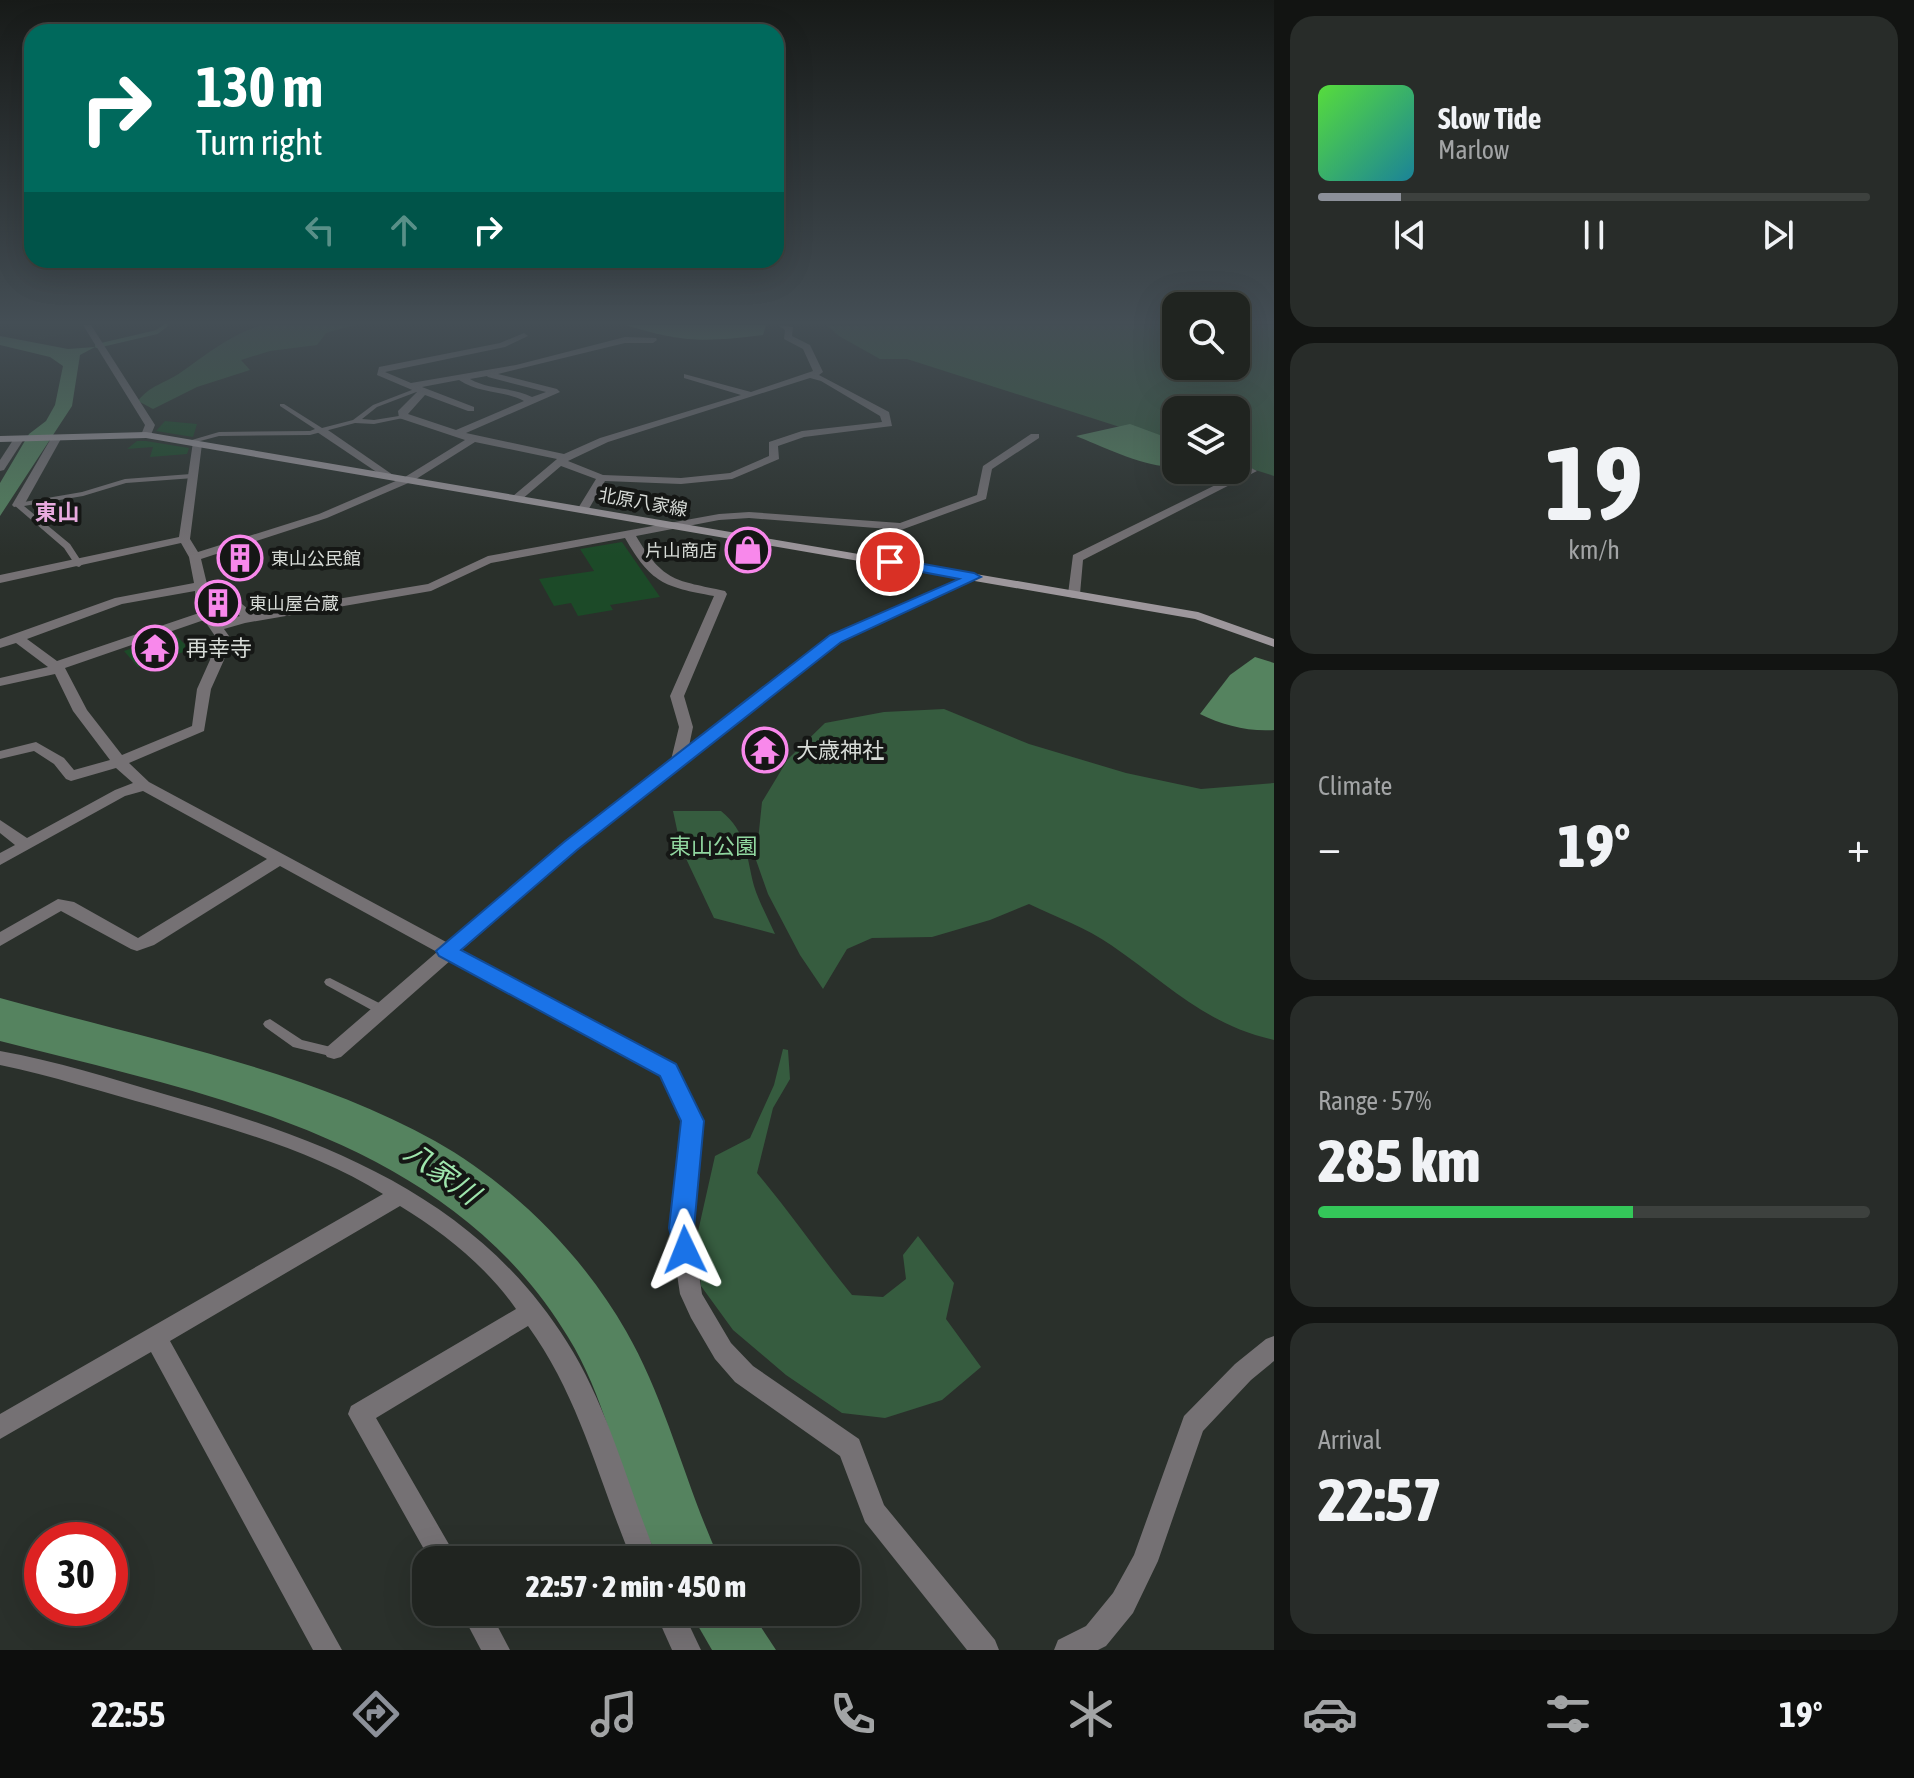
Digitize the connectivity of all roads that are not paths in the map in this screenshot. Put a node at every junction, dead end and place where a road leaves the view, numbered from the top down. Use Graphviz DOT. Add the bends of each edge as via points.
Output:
graph roads {
  1 [pos="135,402"];
  2 [pos="385,402"];
  3 [pos="409,402"];
  4 [pos="452,402"];
  5 [pos="526,402"];
  6 [pos="730,402"];
  7 [pos="864,402"];
  8 [pos="282,405"];
  9 [pos="471,409"];
  10 [pos="403,416"];
  11 [pos="355,421"];
  12 [pos="321,430"];
  13 [pos="457,433"];
  14 [pos="146,435"];
  15 [pos="1035,436"];
  16 [pos="57,437"];
  17 [pos="0,439"];
  18 [pos="19,439"];
  19 [pos="473,439"];
  20 [pos="193,443"];
  21 [pos="563,460"];
  22 [pos="1,466"];
  23 [pos="388,475"];
  24 [pos="191,476"];
  25 [pos="602,478"];
  26 [pos="409,479"];
  27 [pos="1226,484"];
  28 [pos="517,498"];
  29 [pos="18,505"];
  30 [pos="583,510"];
  31 [pos="672,526"];
  32 [pos="629,535"];
  33 [pos="184,539"];
  34 [pos="195,557"];
  35 [pos="79,564"];
  36 [pos="974,577"];
  37 [pos="0,579"];
  38 [pos="201,586"];
  39 [pos="1074,594"];
  40 [pos="250,618"];
  41 [pos="211,621"];
  42 [pos="18,638"];
  43 [pos="1274,643"];
  44 [pos="0,644"];
  45 [pos="57,667"];
  46 [pos="0,682"];
  47 [pos="0,755"];
  48 [pos="678,761"];
  49 [pos="119,762"];
  50 [pos="144,785"];
  51 [pos="0,825"];
  52 [pos="25,845"];
  53 [pos="279,859"];
  54 [pos="0,860"];
  55 [pos="0,940"];
  56 [pos="446,951"];
  57 [pos="330,982"];
  58 [pos="382,1010"];
  59 [pos="270,1024"];
  60 [pos="334,1052"];
  61 [pos="0,1058"];
  62 [pos="402,1194"];
  63 [pos="531,1312"];
  64 [pos="157,1339"];
  65 [pos="1274,1347"];
  66 [pos="0,1427"];
  67 [pos="437,1546"];
  68 [pos="640,1546"];
  69 [pos="483,1626"];
  70 [pos="676,1626"];
  71 [pos="328,1650"];
  72 [pos="496,1650"];
  73 [pos="687,1650"];
  74 [pos="985,1650"];
  75 [pos="1068,1650"];
  1 -- 14 [label="street" via="150,425"];
  2 -- 11 [label="lane"];
  3 -- 10 [label="street"];
  4 -- 9 [label="street"];
  5 -- 13 [label="street"];
  6 -- 21 [label="street" via="617,437"];
  7 -- 25 [label="street" via="885,414 888,424 802,434 773,444 775,457 732,476 681,481"];
  8 -- 12 [label="lane"];
  10 -- 11 [label="lane"];
  10 -- 13 [label="street"];
  11 -- 12 [label="lane"];
  12 -- 20 [label="lane" via="219,434"];
  12 -- 23 [label="street"];
  13 -- 19 [label="street"];
  14 -- 16 [label="main road, 北原八家線"];
  14 -- 20 [label="main road, 北原八家線"];
  15 -- 31 [label="street" via="987,468 982,497 901,527 749,515"];
  16 -- 18 [label="main road, 北原八家線"];
  16 -- 29 [label="street"];
  17 -- 18 [label="main road, 北原八家線"];
  18 -- 22 [label="street"];
  19 -- 21 [label="street"];
  19 -- 26 [label="street"];
  20 -- 23 [label="main road, 北原八家線"];
  20 -- 24 [label="street"];
  21 -- 25 [label="street"];
  21 -- 28 [label="street"];
  23 -- 26 [label="main road, 北原八家線"];
  24 -- 29 [label="lane" via="125,481"];
  24 -- 33 [label="street"];
  25 -- 30 [label="street"];
  26 -- 28 [label="main road, 北原八家線"];
  26 -- 34 [label="street" via="323,516"];
  27 -- 39 [label="street" via="1077,558"];
  28 -- 30 [label="main road, 北原八家線"];
  29 -- 35 [label="lane" via="67,546"];
  30 -- 31 [label="main road, 北原八家線"];
  31 -- 32 [label="street"];
  31 -- 36 [label="main road, 北原八家線"];
  32 -- 40 [label="street" via="488,560 431,587"];
  32 -- 48 [label="street" via="647,567 670,584 721,594 677,696 686,727"];
  33 -- 34 [label="street"];
  33 -- 35 [label="street"];
  34 -- 38 [label="street"];
  35 -- 37 [label="street"];
  36 -- 39 [label="main road, 北原八家線"];
  36 -- 48 [label="street" via="835,639"];
  38 -- 40 [label="street" via="222,594"];
  38 -- 41 [label="street" via="201,606"];
  38 -- 42 [label="street" via="119,601"];
  39 -- 43 [label="main road, 北原八家線" via="1198,616"];
  40 -- 41 [label="street"];
  41 -- 45 [label="street"];
  41 -- 49 [label="street" via="222,636 204,689 199,728"];
  42 -- 44 [label="street"];
  42 -- 45 [label="street"];
  45 -- 46 [label="street"];
  45 -- 49 [label="street" via="80,711"];
  47 -- 49 [label="street" via="36,746 71,776"];
  48 -- 56 [label="street"];
  49 -- 50 [label="street"];
  50 -- 52 [label="street"];
  50 -- 53 [label="street"];
  51 -- 52 [label="street"];
  52 -- 54 [label="street"];
  53 -- 55 [label="street" via="137,945 58,905"];
  53 -- 56 [label="street"];
  56 -- 58 [label="street"];
  56 -- 74 [label="street" via="668,1070 693,1121 681,1228 691,1294 699,1311 744,1374 850,1448 874,1513"];
  57 -- 58 [label="lane"];
  58 -- 60 [label="street"];
  59 -- 60 [label="lane" via="298,1044"];
  61 -- 62 [label="street" via="187,1107 315,1149"];
  62 -- 63 [label="street" via="482,1252"];
  62 -- 64 [label="street"];
  63 -- 67 [label="street" via="360,1414"];
  63 -- 68 [label="street" via="558,1348 597,1431"];
  64 -- 66 [label="street"];
  64 -- 71 [label="street"];
  65 -- 75 [label="street" via="1193,1424 1145,1561 1123,1603 1096,1636"];
  69 -- 72 [label="street"];
  70 -- 73 [label="street"];
}
